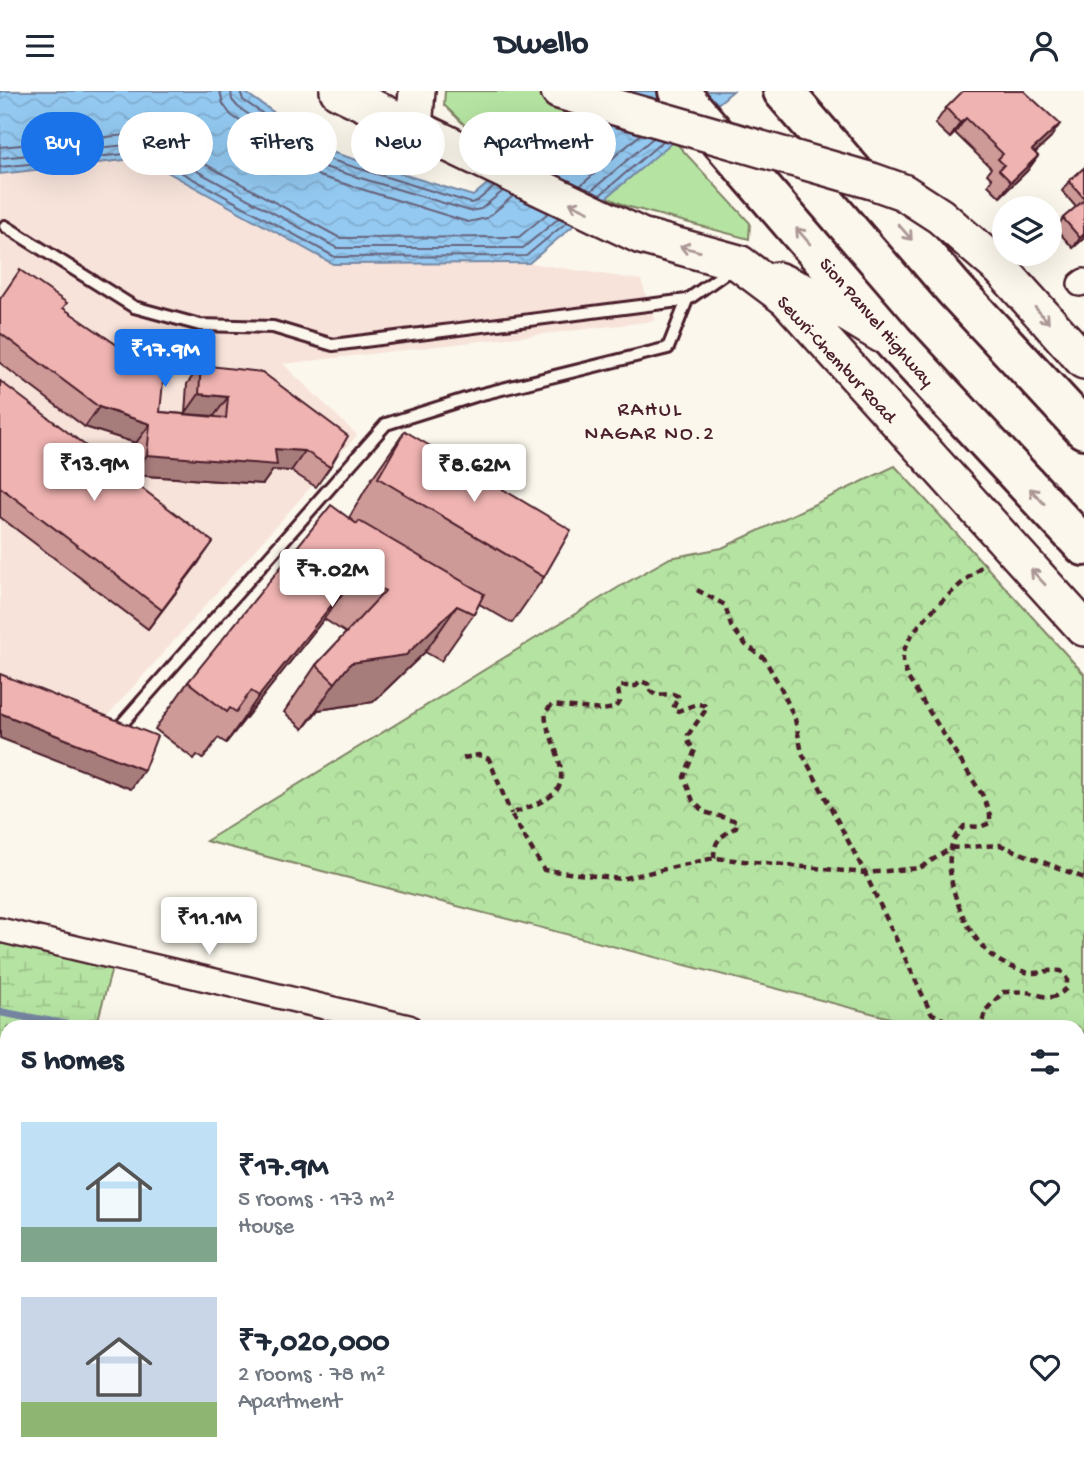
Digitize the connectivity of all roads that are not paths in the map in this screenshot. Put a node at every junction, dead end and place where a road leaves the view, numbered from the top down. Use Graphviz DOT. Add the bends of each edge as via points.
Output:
graph roads {
  1 [pos="338,91"];
  2 [pos="417,91"];
  3 [pos="559,91"];
  4 [pos="678,91"];
  5 [pos="790,98"];
  6 [pos="381,112"];
  7 [pos="415,112"];
  8 [pos="445,143"];
  9 [pos="5,226"];
  10 [pos="739,263"];
  11 [pos="687,300"];
  12 [pos="894,342"];
  13 [pos="1084,361"];
  14 [pos="1084,429"];
  15 [pos="1084,546"];
  16 [pos="1084,628"];
  17 [pos="121,725"];
  18 [pos="0,930"];
  19 [pos="379,1020"];
  1 -- 6 [label="main road, Sewri-Chembur Road"];
  2 -- 7 [label="main road"];
  3 -- 13 [label="main road, one-way, bridge" via="904,193 940,216 1001,269"];
  12 -- 4 [label="highway, Sion Panvel Highway, one-way, bridge"];
  5 -- 14 [label="highway, one-way" via="955,290"];
  10 -- 8 [label="main road, Sewri-Chembur Road, one-way" via="641,236"];
  9 -- 11 [label="lane" via="134,307 200,325 273,327 333,345"];
  10 -- 11 [label="lane"];
  10 -- 12 [label="main road" via="825,301"];
  16 -- 10 [label="main road, Sewri-Chembur Road, one-way" via="787,299"];
  11 -- 17 [label="lane" via="668,348 478,395 386,424"];
  15 -- 12 [label="highway, Sion Panvel Highway, one-way"];
  18 -- 19 [label="street"];
}
